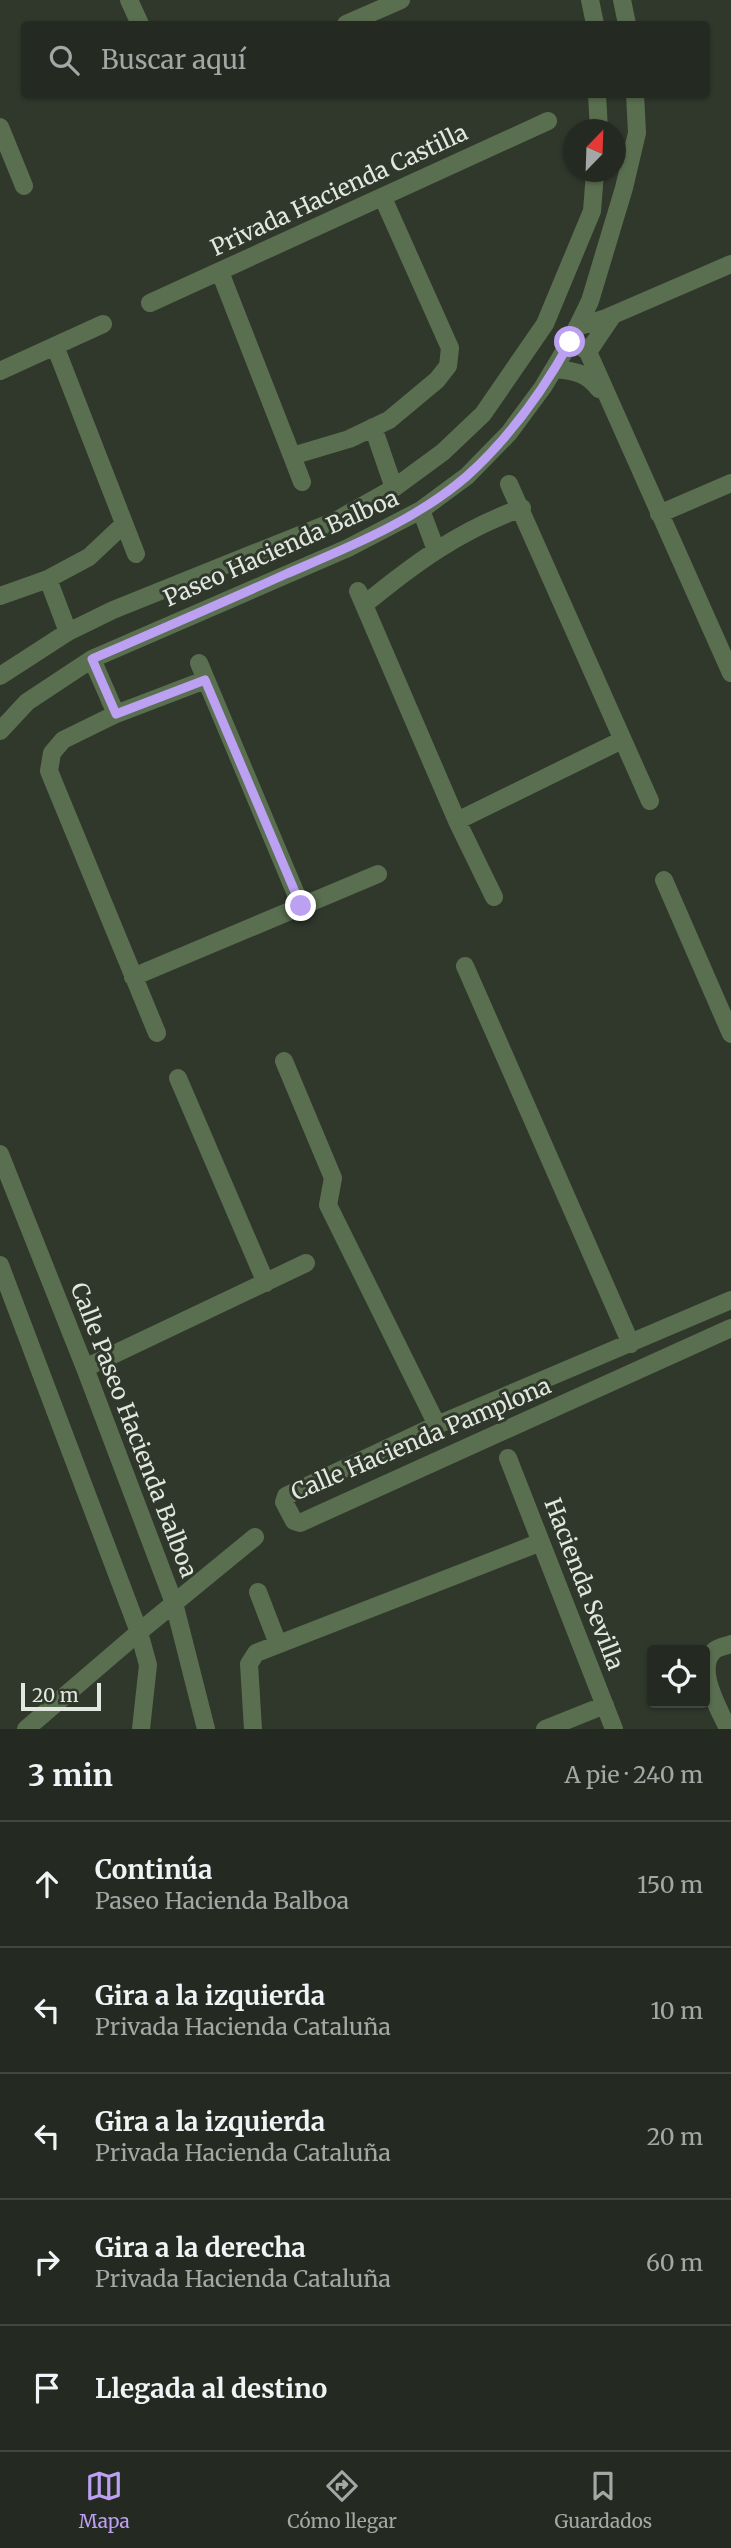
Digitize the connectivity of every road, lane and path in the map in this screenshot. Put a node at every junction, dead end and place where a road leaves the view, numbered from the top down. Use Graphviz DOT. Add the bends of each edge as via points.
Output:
graph roads {
  1 [pos="129,0"];
  2 [pos="401,0"];
  3 [pos="590,0"];
  4 [pos="622,0"];
  5 [pos="139,21"];
  6 [pos="353,21"];
  7 [pos="594,21"];
  8 [pos="626,21"];
  9 [pos="597,98"];
  10 [pos="635,98"];
  11 [pos="598,119"];
  12 [pos="548,121"];
  13 [pos="0,127"];
  14 [pos="594,182"];
  15 [pos="24,186"];
  16 [pos="383,198"];
  17 [pos="731,264"];
  18 [pos="220,272"];
  19 [pos="150,303"];
  20 [pos="613,315"];
  21 [pos="103,324"];
  22 [pos="574,334"];
  23 [pos="55,346"];
  24 [pos="588,352"];
  25 [pos="517,368"];
  26 [pos="555,369"];
  27 [pos="0,371"];
  28 [pos="543,387"];
  29 [pos="608,400"];
  30 [pos="373,427"];
  31 [pos="292,456"];
  32 [pos="302,482"];
  33 [pos="731,482"];
  34 [pos="509,484"];
  35 [pos="394,488"];
  36 [pos="522,508"];
  37 [pos="421,510"];
  38 [pos="659,514"];
  39 [pos="123,525"];
  40 [pos="436,550"];
  41 [pos="136,554"];
  42 [pos="48,579"];
  43 [pos="0,596"];
  44 [pos="68,632"];
  45 [pos="92,659"];
  46 [pos="731,673"];
  47 [pos="0,676"];
  48 [pos="116,714"];
  49 [pos="0,731"];
  50 [pos="622,740"];
  51 [pos="650,801"];
  52 [pos="457,821"];
  53 [pos="378,874"];
  54 [pos="664,880"];
  55 [pos="494,897"];
  56 [pos="301,906"];
  57 [pos="466,967"];
  58 [pos="133,977"];
  59 [pos="157,1033"];
  60 [pos="731,1034"];
  61 [pos="284,1061"];
  62 [pos="178,1078"];
  63 [pos="0,1154"];
  64 [pos="306,1263"];
  65 [pos="0,1265"];
  66 [pos="266,1283"];
  67 [pos="731,1300"];
  68 [pos="731,1328"];
  69 [pos="631,1343"];
  70 [pos="85,1368"];
  71 [pos="437,1425"];
  72 [pos="508,1458"];
  73 [pos="255,1536"];
  74 [pos="541,1542"];
  75 [pos="258,1592"];
  76 [pos="174,1603"];
  77 [pos="139,1632"];
  78 [pos="278,1644"];
  79 [pos="731,1644"];
  80 [pos="605,1705"];
  81 [pos="26,1729"];
  82 [pos="141,1729"];
  83 [pos="206,1729"];
  84 [pos="253,1729"];
  85 [pos="545,1729"];
  86 [pos="614,1729"];
  87 [pos="727,1729"];
  1 -- 5 [label="street"];
  2 -- 6 [label="street"];
  3 -- 7 [label="street"];
  4 -- 8 [label="street"];
  9 -- 11 [label="street"];
  10 -- 22 [label="street, Paseo Hacienda Balboa" via="637,133 624,188 597,280"];
  12 -- 16 [label="street, Privada Hacienda Castilla"];
  13 -- 15 [label="street"];
  14 -- 25 [label="street, Paseo Hacienda Balboa" via="592,211 545,324"];
  16 -- 18 [label="street, Privada Hacienda Castilla"];
  16 -- 30 [label="street" via="450,348 449,366 438,380 389,420"];
  17 -- 20 [label="street"];
  18 -- 19 [label="street, Privada Hacienda Castilla"];
  18 -- 31 [label="street"];
  20 -- 22 [label="street"];
  20 -- 24 [label="street"];
  21 -- 23 [label="street"];
  22 -- 24 [label="street"];
  22 -- 26 [label="street, Paseo Hacienda Balboa"];
  23 -- 27 [label="street"];
  23 -- 39 [label="street"];
  24 -- 29 [label="street"];
  25 -- 28 [label="street"];
  25 -- 35 [label="street, Paseo Hacienda Balboa" via="483,414 443,453"];
  26 -- 28 [label="street, Paseo Hacienda Balboa"];
  26 -- 29 [label="street" via="588,376"];
  28 -- 37 [label="street, Paseo Hacienda Balboa" via="509,433 467,475"];
  29 -- 38 [label="street"];
  30 -- 31 [label="street"];
  30 -- 35 [label="street"];
  31 -- 32 [label="street"];
  33 -- 38 [label="street"];
  34 -- 36 [label="street"];
  35 -- 44 [label="street, Paseo Hacienda Balboa" via="337,520"];
  36 -- 40 [label="street" via="484,522"];
  36 -- 50 [label="street"];
  37 -- 40 [label="street"];
  37 -- 45 [label="street, Paseo Hacienda Balboa" via="348,548"];
  38 -- 46 [label="street"];
  39 -- 41 [label="street"];
  39 -- 42 [label="street" via="89,557"];
  40 -- 52 [label="street" via="362,598"];
  42 -- 43 [label="street"];
  42 -- 44 [label="street"];
  44 -- 47 [label="street, Paseo Hacienda Balboa"];
  45 -- 48 [label="street"];
  45 -- 49 [label="street, Paseo Hacienda Balboa" via="27,702"];
  48 -- 56 [label="street" via="202,671"];
  48 -- 58 [label="street" via="63,740 52,753 50,771"];
  50 -- 51 [label="street"];
  50 -- 52 [label="street"];
  52 -- 55 [label="street"];
  53 -- 56 [label="street"];
  54 -- 60 [label="street"];
  56 -- 58 [label="street"];
  57 -- 69 [label="street"];
  58 -- 59 [label="street"];
  61 -- 71 [label="street" via="333,1178 328,1205"];
  62 -- 66 [label="street"];
  63 -- 70 [label="street, Calle Paseo Hacienda Balboa"];
  64 -- 66 [label="street"];
  65 -- 77 [label="street"];
  66 -- 70 [label="street"];
  67 -- 69 [label="street, Calle Hacienda Pamplona"];
  68 -- 71 [label="street, Calle Hacienda Pamplona" via="300,1524 294,1521 284,1502 286,1496"];
  69 -- 71 [label="street, Calle Hacienda Pamplona"];
  70 -- 76 [label="street, Calle Paseo Hacienda Balboa"];
  72 -- 74 [label="street, Hacienda Sevilla"];
  73 -- 76 [label="street"];
  74 -- 78 [label="street"];
  74 -- 80 [label="street, Hacienda Sevilla"];
  75 -- 78 [label="street"];
  76 -- 77 [label="street"];
  76 -- 83 [label="street, Calle Paseo Hacienda Balboa"];
  77 -- 81 [label="street"];
  77 -- 82 [label="street" via="148,1665"];
  78 -- 84 [label="street" via="256,1653 249,1664"];
  79 -- 87 [label="street" via="715,1650 707,1661 706,1677"];
  80 -- 85 [label="street"];
  80 -- 86 [label="street, Hacienda Sevilla"];
}
